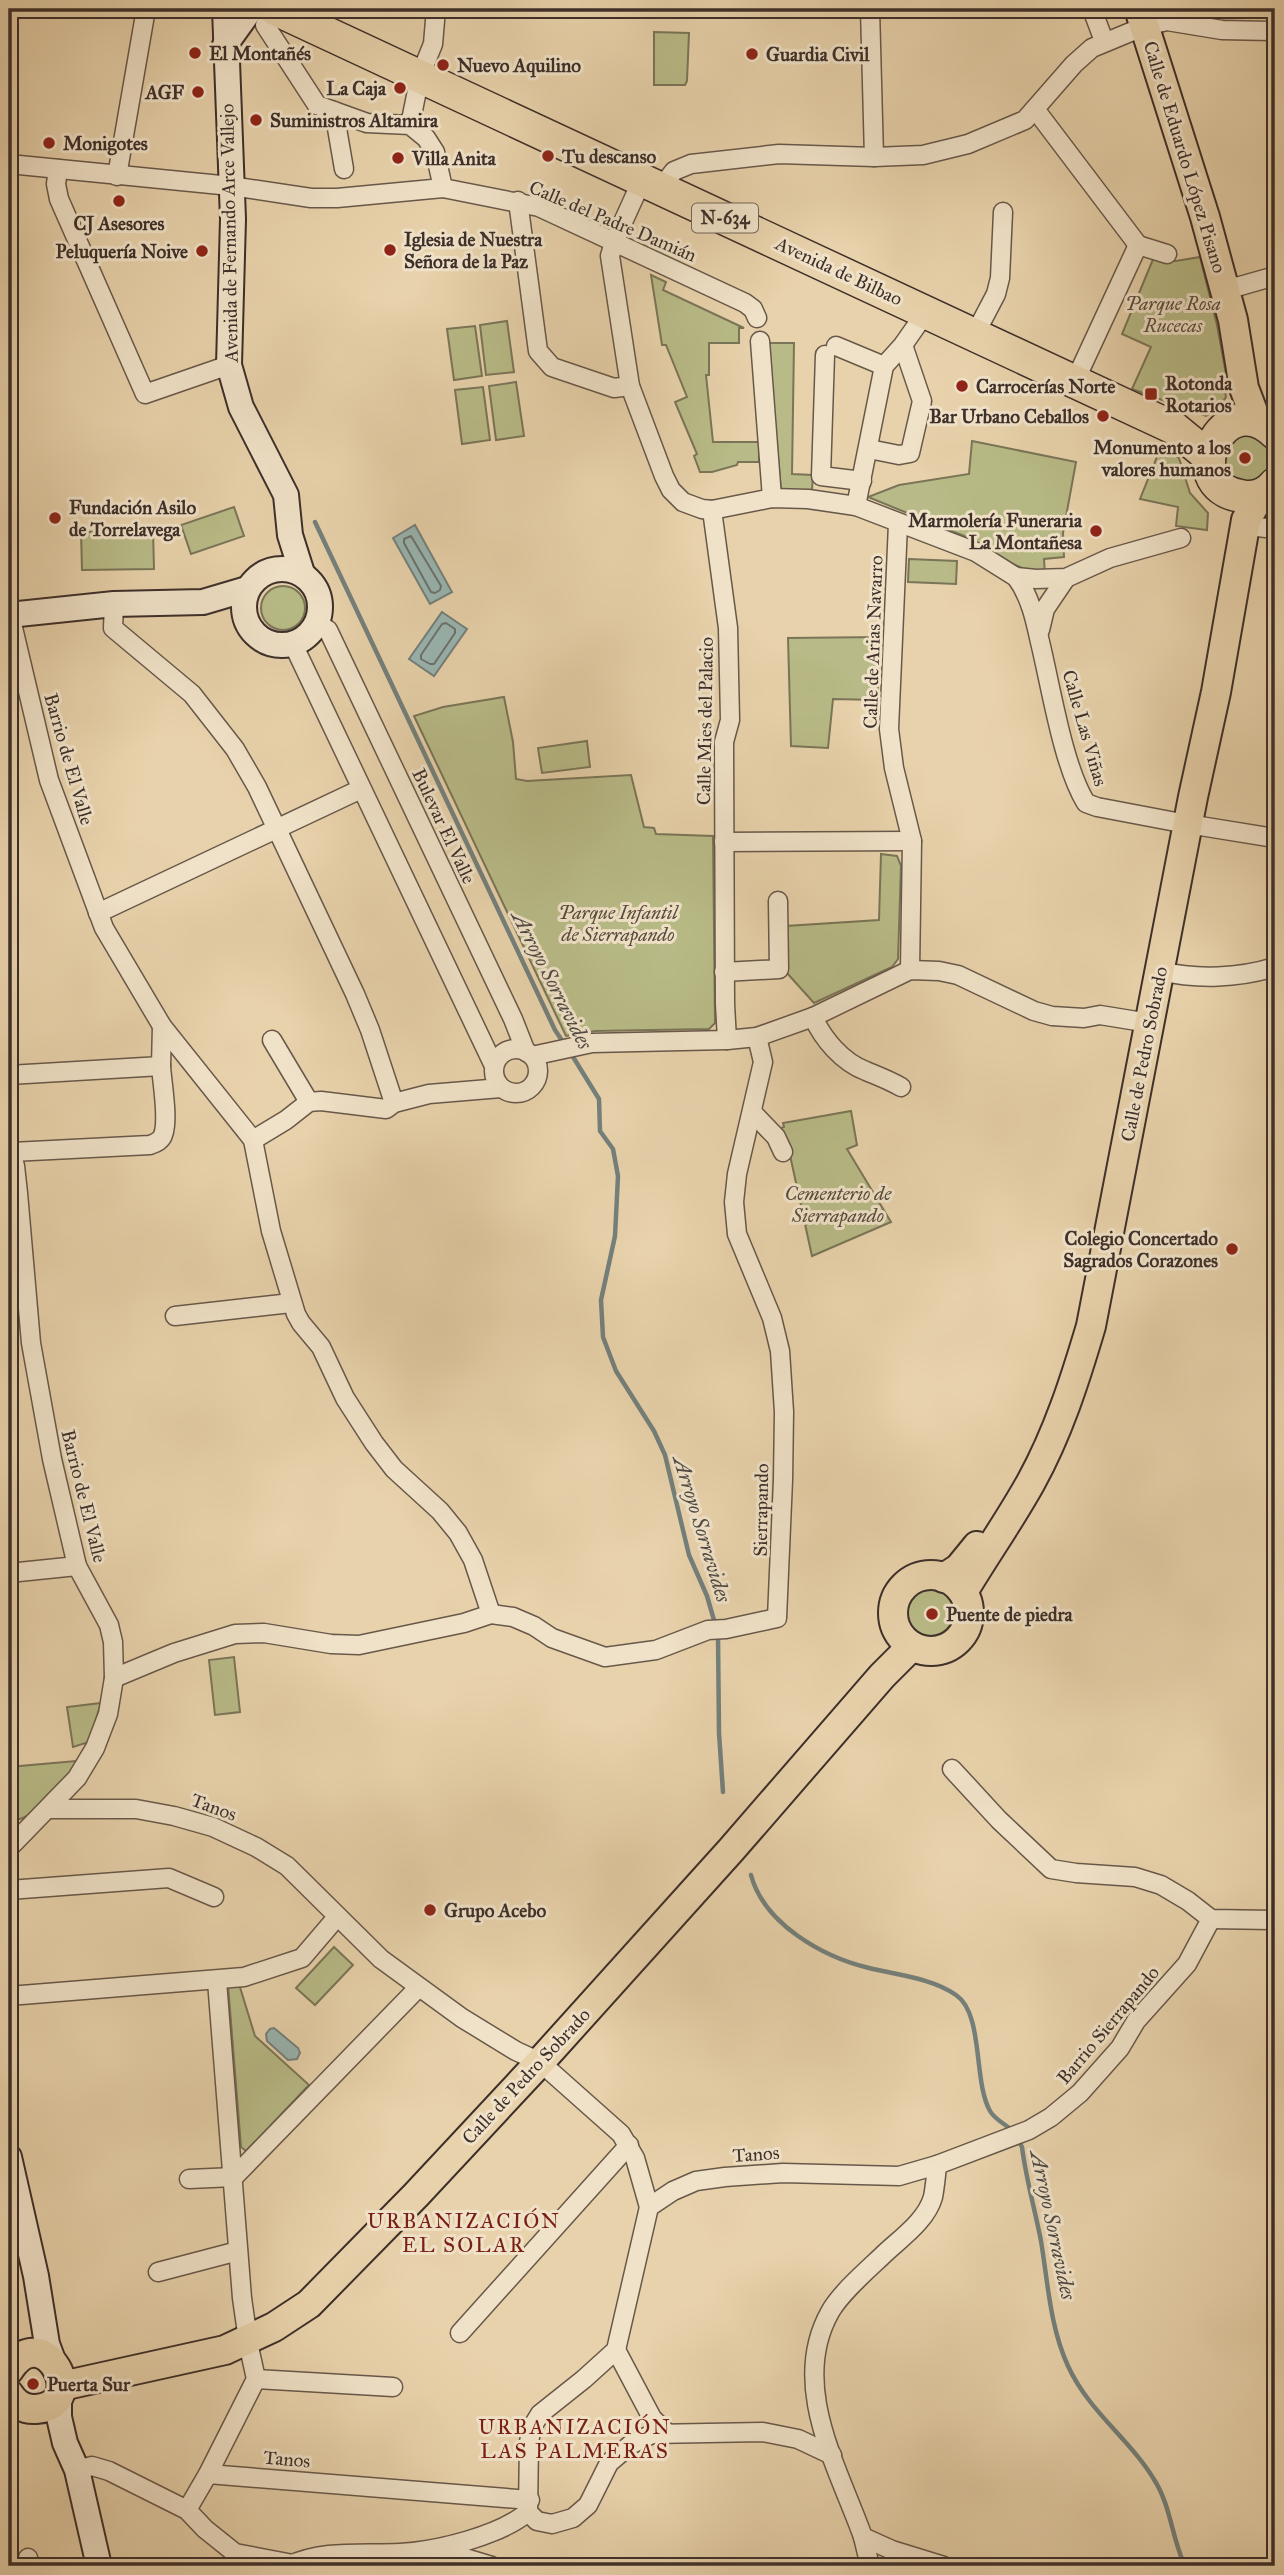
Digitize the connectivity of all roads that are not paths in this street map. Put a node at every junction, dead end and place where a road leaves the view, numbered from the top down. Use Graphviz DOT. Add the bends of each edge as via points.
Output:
graph roads {
  1 [pos="146,9"];
  2 [pos="225,9"];
  3 [pos="436,9"];
  4 [pos="1093,9"];
  5 [pos="865,10"];
  6 [pos="264,14"];
  7 [pos="1142,18"];
  8 [pos="1275,31"];
  9 [pos="1104,41"];
  10 [pos="225,45"];
  11 [pos="420,76"];
  12 [pos="1035,109"];
  13 [pos="334,111"];
  14 [pos="410,125"];
  15 [pos="874,157"];
  16 [pos="9,164"];
  17 [pos="58,169"];
  18 [pos="344,169"];
  19 [pos="117,176"];
  20 [pos="651,184"];
  21 [pos="231,186"];
  22 [pos="443,188"];
  23 [pos="518,201"];
  24 [pos="1003,212"];
  25 [pos="614,242"];
  26 [pos="1138,245"];
  27 [pos="1167,254"];
  28 [pos="1275,276"];
  29 [pos="1225,287"];
  30 [pos="926,312"];
  31 [pos="757,318"];
  32 [pos="975,334"];
  33 [pos="760,341"];
  34 [pos="903,345"];
  35 [pos="229,365"];
  36 [pos="884,366"];
  37 [pos="1075,381"];
  38 [pos="631,386"];
  39 [pos="1238,434"];
  40 [pos="869,449"];
  41 [pos="862,481"];
  42 [pos="1260,495"];
  43 [pos="772,498"];
  44 [pos="856,506"];
  45 [pos="712,510"];
  46 [pos="898,524"];
  47 [pos="1275,529"];
  48 [pos="289,535"];
  49 [pos="1181,538"];
  50 [pos="277,568"];
  51 [pos="302,573"];
  52 [pos="1016,577"];
  53 [pos="1066,578"];
  54 [pos="247,589"];
  55 [pos="203,602"];
  56 [pos="114,604"];
  57 [pos="244,614"];
  58 [pos="9,615"];
  59 [pos="317,624"];
  60 [pos="1039,635"];
  61 [pos="292,644"];
  62 [pos="361,789"];
  63 [pos="1182,823"];
  64 [pos="275,828"];
  65 [pos="1275,838"];
  66 [pos="912,841"];
  67 [pos="724,842"];
  68 [pos="778,901"];
  69 [pos="98,912"];
  70 [pos="1275,967"];
  71 [pos="910,970"];
  72 [pos="1160,971"];
  73 [pos="724,972"];
  74 [pos="813,1017"];
  75 [pos="1136,1021"];
  76 [pos="162,1026"];
  77 [pos="757,1037"];
  78 [pos="272,1040"];
  79 [pos="727,1041"];
  80 [pos="532,1060"];
  81 [pos="161,1066"];
  82 [pos="9,1074"];
  83 [pos="497,1076"];
  84 [pos="901,1087"];
  85 [pos="309,1102"];
  86 [pos="394,1103"];
  87 [pos="752,1112"];
  88 [pos="253,1140"];
  89 [pos="10,1148"];
  90 [pos="783,1152"];
  91 [pos="291,1303"];
  92 [pos="175,1316"];
  93 [pos="77,1566"];
  94 [pos="9,1573"];
  95 [pos="953,1585"];
  96 [pos="491,1614"];
  97 [pos="906,1641"];
  98 [pos="114,1678"];
  99 [pos="952,1769"];
  100 [pos="48,1809"];
  101 [pos="9,1848"];
  102 [pos="9,1890"];
  103 [pos="214,1897"];
  104 [pos="337,1917"];
  105 [pos="1211,1919"];
  106 [pos="1275,1920"];
  107 [pos="218,1981"];
  108 [pos="418,1988"];
  109 [pos="9,1996"];
  110 [pos="535,2059"];
  111 [pos="1021,2133"];
  112 [pos="629,2146"];
  113 [pos="9,2157"];
  114 [pos="937,2165"];
  115 [pos="234,2177"];
  116 [pos="189,2179"];
  117 [pos="649,2207"];
  118 [pos="238,2250"];
  119 [pos="158,2272"];
  120 [pos="42,2321"];
  121 [pos="460,2333"];
  122 [pos="247,2335"];
  123 [pos="616,2350"];
  124 [pos="17,2363"];
  125 [pos="58,2378"];
  126 [pos="256,2379"];
  127 [pos="393,2387"];
  128 [pos="9,2394"];
  129 [pos="32,2410"];
  130 [pos="667,2433"];
  131 [pos="65,2443"];
  132 [pos="832,2455"];
  133 [pos="77,2470"];
  134 [pos="208,2474"];
  135 [pos="529,2506"];
  136 [pos="187,2510"];
  137 [pos="863,2537"];
  138 [pos="415,2552"];
  139 [pos="290,2565"];
  140 [pos="99,2566"];
  141 [pos="492,2566"];
  142 [pos="870,2566"];
  143 [pos="944,2566"];
  1 -- 19 [label="street"];
  2 -- 10 [label="main road, Avenida de Fernando Arce Vallejo"];
  3 -- 11 [label="street" via="433,44"];
  4 -- 9 [label="street"];
  5 -- 15 [label="street"];
  6 -- 10 [label="main road"];
  6 -- 11 [label="highway, Avenida de Bilbao / N-634"];
  6 -- 13 [label="street" via="317,105"];
  7 -- 8 [label="street" via="1222,30"];
  7 -- 9 [label="street"];
  7 -- 29 [label="main road, Calle de Eduardo López Pisano"];
  9 -- 12 [label="street" via="1074,64"];
  10 -- 21 [label="main road, Avenida de Fernando Arce Vallejo"];
  11 -- 14 [label="street"];
  11 -- 20 [label="highway, Avenida de Bilbao / N-634"];
  12 -- 15 [label="street" via="1011,128 968,144 923,155"];
  12 -- 26 [label="street"];
  13 -- 14 [label="street" via="367,122"];
  13 -- 18 [label="street"];
  14 -- 22 [label="street" via="435,152"];
  15 -- 20 [label="street" via="779,154 691,164"];
  16 -- 17 [label="street, Calle del Padre Damián"];
  17 -- 19 [label="street, Calle del Padre Damián"];
  17 -- 35 [label="street" via="59,199 145,394"];
  19 -- 21 [label="street, Calle del Padre Damián"];
  20 -- 25 [label="street"];
  20 -- 30 [label="highway, Avenida de Bilbao / N-634"];
  21 -- 22 [label="street, Calle del Padre Damián" via="311,198"];
  21 -- 35 [label="main road, Avenida de Fernando Arce Vallejo"];
  22 -- 23 [label="street, Calle del Padre Damián"];
  23 -- 25 [label="street, Calle del Padre Damián"];
  23 -- 38 [label="street" via="538,351 552,367 614,387"];
  24 -- 32 [label="street" via="1000,278"];
  25 -- 31 [label="street, Calle del Padre Damián" via="745,303"];
  25 -- 38 [label="street" via="610,256"];
  26 -- 27 [label="street"];
  26 -- 37 [label="street"];
  28 -- 29 [label="street"];
  29 -- 39 [label="main road, Calle de Eduardo López Pisano" via="1244,388"];
  30 -- 32 [label="highway, Avenida de Bilbao / N-634"];
  30 -- 34 [label="street"];
  32 -- 37 [label="highway, Avenida de Bilbao / N-634"];
  33 -- 43 [label="street"];
  34 -- 36 [label="street"];
  34 -- 40 [label="street" via="922,401 910,453"];
  35 -- 48 [label="main road, Avenida de Fernando Arce Vallejo" via="242,407 286,495"];
  36 -- 40 [label="street"];
  36 -- 41 [label="street" via="830,351 821,476"];
  37 -- 39 [label="highway, Avenida de Bilbao / N-634" via="1174,428"];
  38 -- 45 [label="street" via="671,490 691,506"];
  39 -- 42 [label="highway" via="1214,478"];
  40 -- 41 [label="street"];
  41 -- 44 [label="street"];
  42 -- 47 [label="street" via="1259,528"];
  42 -- 63 [label="main road, Calle de Pedro Sobrado" via="1233,514"];
  43 -- 44 [label="street"];
  43 -- 45 [label="street"];
  44 -- 46 [label="street"];
  45 -- 67 [label="street, Calle Mies del Palacio" via="728,628 730,720 724,742"];
  46 -- 52 [label="street" via="976,552"];
  46 -- 66 [label="street, Calle de Arias Navarro" via="889,729"];
  48 -- 50 [label="main road, Avenida de Fernando Arce Vallejo"];
  48 -- 51 [label="main road, Avenida de Fernando Arce Vallejo"];
  49 -- 53 [label="street" via="1110,558"];
  50 -- 51 [label="main road"];
  50 -- 54 [label="main road" via="265,572"];
  51 -- 59 [label="main road" via="311,580 321,601"];
  52 -- 53 [label="street"];
  52 -- 60 [label="street, Calle Las Viñas" via="1028,597"];
  53 -- 60 [label="street" via="1045,608"];
  54 -- 55 [label="main road"];
  54 -- 57 [label="main road"];
  55 -- 56 [label="main road"];
  55 -- 57 [label="main road"];
  56 -- 58 [label="main road"];
  56 -- 64 [label="street" via="113,628 208,711 246,766"];
  57 -- 61 [label="main road" via="262,639"];
  58 -- 69 [label="street, Barrio de El Valle" via="49,780"];
  59 -- 61 [label="main road"];
  59 -- 80 [label="street, Bulevar El Valle" via="328,630 337,648"];
  60 -- 63 [label="street, Calle Las Viñas" via="1068,758 1086,803"];
  61 -- 62 [label="street"];
  62 -- 64 [label="street"];
  62 -- 83 [label="street"];
  63 -- 65 [label="street"];
  63 -- 72 [label="main road, Calle de Pedro Sobrado"];
  63 -- 75 [label="main road, Calle de Pedro Sobrado"];
  64 -- 69 [label="street"];
  64 -- 86 [label="street" via="360,1006"];
  66 -- 67 [label="street"];
  66 -- 71 [label="street, Calle de Arias Navarro"];
  67 -- 73 [label="street, Calle Mies del Palacio"];
  68 -- 73 [label="street" via="779,969"];
  69 -- 76 [label="street, Barrio de El Valle" via="115,951"];
  70 -- 72 [label="street" via="1200,977"];
  71 -- 74 [label="street"];
  71 -- 75 [label="street" via="958,975 1052,1016 1101,1014"];
  72 -- 95 [label="main road, Calle de Pedro Sobrado" via="1091,1326 1075,1380 1032,1480 996,1542"];
  73 -- 79 [label="street, Calle Mies del Palacio"];
  74 -- 77 [label="street"];
  74 -- 84 [label="street" via="826,1042 866,1072"];
  75 -- 95 [label="main road, Calle de Pedro Sobrado" via="1079,1319 1051,1406 1020,1474"];
  76 -- 81 [label="street"];
  76 -- 88 [label="street, Barrio de El Valle"];
  77 -- 79 [label="street"];
  77 -- 87 [label="street, Sierrapando" via="763,1062"];
  78 -- 85 [label="street"];
  79 -- 80 [label="street" via="581,1044"];
  80 -- 83 [label="street" via="519,1049 507,1051 500,1056"];
  80 -- 83 [label="street" via="534,1084 525,1092 513,1093"];
  81 -- 82 [label="street"];
  81 -- 89 [label="street" via="165,1124 159,1141 150,1145"];
  83 -- 86 [label="street" via="471,1090"];
  85 -- 86 [label="street" via="386,1109"];
  85 -- 88 [label="street"];
  87 -- 90 [label="street" via="776,1137"];
  87 -- 96 [label="street, Sierrapando" via="734,1202 737,1234 772,1318 780,1351 784,1412 777,1618 717,1629 656,1650 605,1657 552,1638 513,1617"];
  88 -- 91 [label="street, Barrio de El Valle"];
  89 -- 93 [label="street, Barrio de El Valle" via="19,1193 35,1374"];
  91 -- 92 [label="street"];
  91 -- 96 [label="street, Barrio de El Valle" via="374,1443 458,1533"];
  93 -- 94 [label="street"];
  93 -- 98 [label="street, Barrio de El Valle" via="109,1625"];
  95 -- 97 [label="main road" via="932,1575 909,1582 901,1591 893,1614"];
  95 -- 97 [label="main road" via="968,1604 966,1628 959,1639 937,1651"];
  96 -- 98 [label="street" via="359,1645 236,1634"];
  97 -- 110 [label="main road, Calle de Pedro Sobrado" via="882,1676 731,1850"];
  98 -- 100 [label="street" via="108,1714 95,1748 77,1778"];
  99 -- 105 [label="street" via="1051,1869 1135,1877 1161,1885"];
  100 -- 101 [label="street"];
  100 -- 104 [label="street, Tanos" via="135,1809 213,1826 287,1866"];
  102 -- 103 [label="street" via="169,1878"];
  104 -- 107 [label="street" via="302,1958"];
  104 -- 108 [label="street, Tanos"];
  105 -- 106 [label="street"];
  105 -- 111 [label="street, Barrio Sierrapando" via="1187,1964 1136,2021 1120,2048 1051,2118"];
  107 -- 109 [label="street"];
  107 -- 115 [label="street"];
  108 -- 110 [label="street, Tanos"];
  108 -- 115 [label="street"];
  110 -- 112 [label="street"];
  110 -- 122 [label="main road, Calle de Pedro Sobrado" via="309,2304"];
  111 -- 114 [label="street, Tanos"];
  112 -- 117 [label="street"];
  112 -- 121 [label="street"];
  113 -- 120 [label="main road"];
  114 -- 117 [label="street, Tanos" via="899,2176 783,2173 696,2181"];
  114 -- 132 [label="street" via="932,2200 915,2226 831,2310 817,2340 816,2403"];
  115 -- 116 [label="street"];
  115 -- 118 [label="street"];
  117 -- 123 [label="street"];
  118 -- 119 [label="street"];
  118 -- 122 [label="street"];
  120 -- 124 [label="main road" via="35,2340"];
  120 -- 125 [label="main road"];
  122 -- 125 [label="main road, Calle de Pedro Sobrado" via="205,2356"];
  122 -- 126 [label="street"];
  123 -- 130 [label="street" via="652,2418"];
  123 -- 135 [label="street" via="540,2414 532,2427"];
  124 -- 125 [label="main road" via="41,2355"];
  125 -- 129 [label="main road" via="48,2406"];
  125 -- 131 [label="main road"];
  126 -- 127 [label="street"];
  126 -- 134 [label="street"];
  128 -- 129 [label="main road" via="18,2405"];
  129 -- 131 [label="main road" via="47,2420"];
  130 -- 132 [label="street, Tanos" via="763,2432"];
  130 -- 135 [label="street, Tanos" via="652,2434 630,2445 608,2463 588,2505 573,2518 552,2524 537,2521"];
  131 -- 133 [label="main road"];
  132 -- 137 [label="street"];
  133 -- 136 [label="street" via="92,2466 109,2471"];
  133 -- 140 [label="main road"];
  134 -- 135 [label="street, Tanos"];
  134 -- 136 [label="street"];
  135 -- 138 [label="street" via="502,2529"];
  136 -- 139 [label="street" via="235,2553"];
  137 -- 142 [label="street"];
  137 -- 143 [label="street"];
  138 -- 139 [label="street" via="330,2554"];
  138 -- 141 [label="street"];
}
